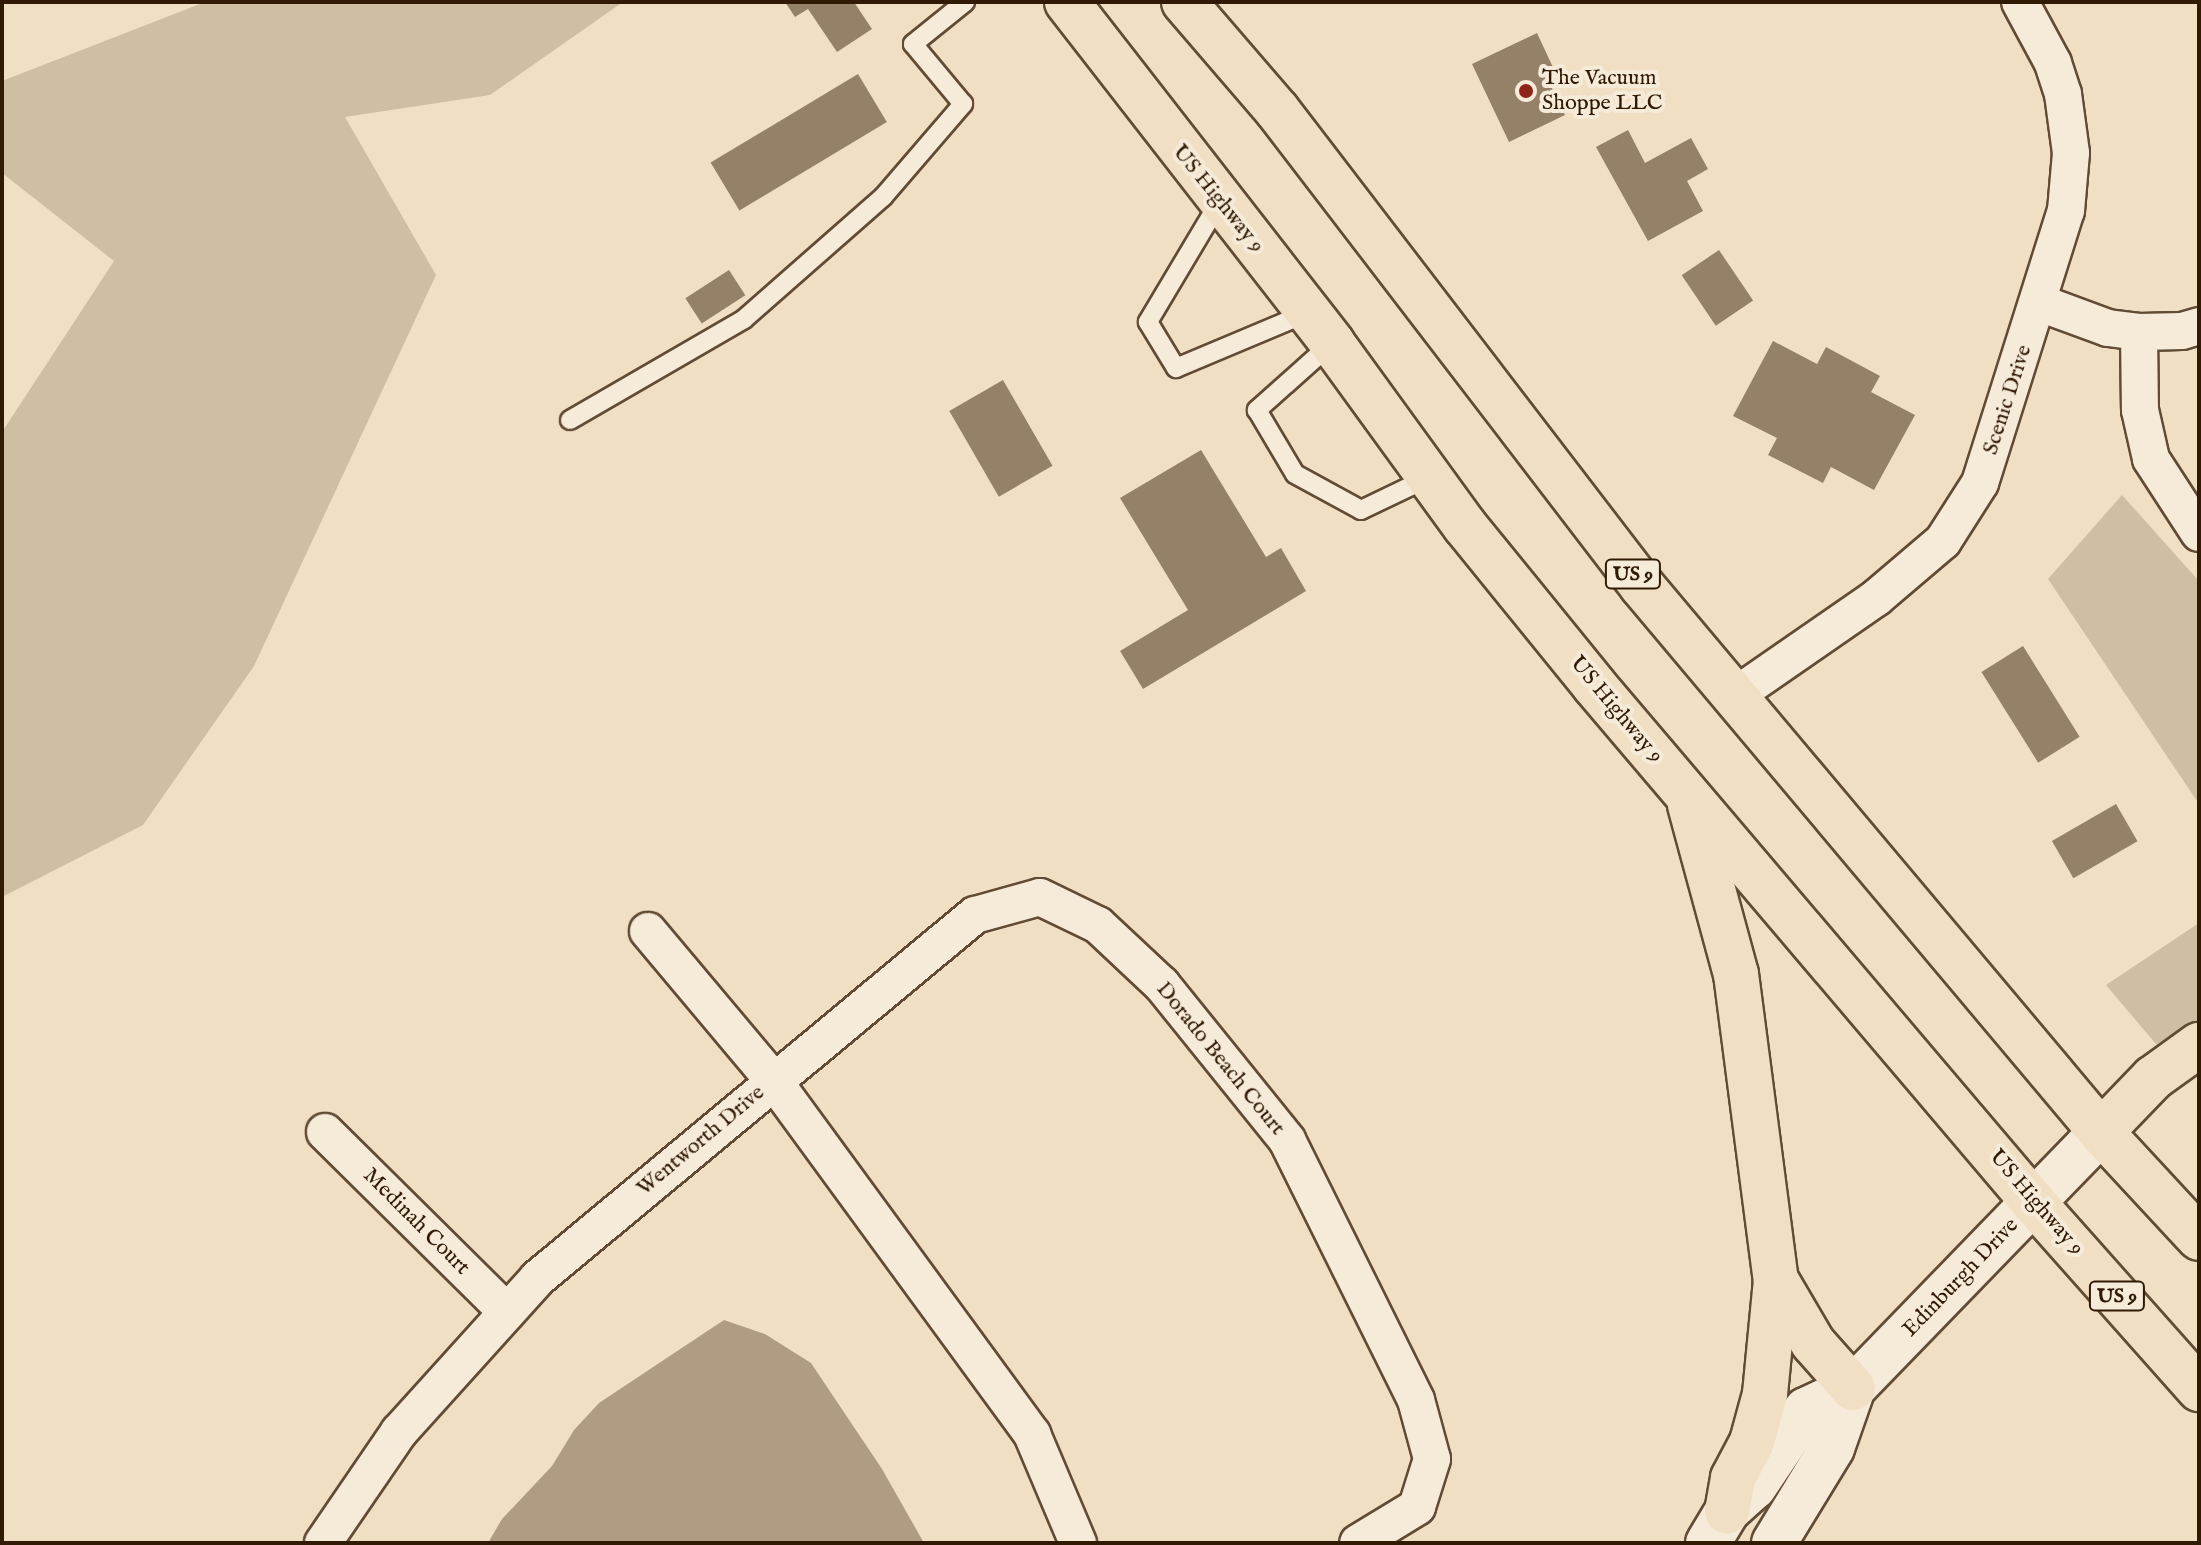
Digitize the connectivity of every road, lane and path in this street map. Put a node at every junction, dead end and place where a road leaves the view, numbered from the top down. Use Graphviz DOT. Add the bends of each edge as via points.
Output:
graph roads {
  1 [pos="965,2"];
  2 [pos="1067,2"];
  3 [pos="1184,2"];
  4 [pos="2020,2"];
  5 [pos="943,9"];
  6 [pos="1220,201"];
  7 [pos="2040,303"];
  8 [pos="2199,326"];
  9 [pos="1320,328"];
  10 [pos="2139,332"];
  11 [pos="570,420"];
  12 [pos="1430,477"];
  13 [pos="2199,533"];
  14 [pos="1733,697"];
  15 [pos="1687,793"];
  16 [pos="648,931"];
  17 [pos="2199,1045"];
  18 [pos="773,1080"];
  19 [pos="325,1132"];
  20 [pos="2101,1132"];
  21 [pos="2034,1203"];
  22 [pos="2199,1238"];
  23 [pos="1776,1280"];
  24 [pos="507,1312"];
  25 [pos="1853,1388"];
  26 [pos="2199,1389"];
  27 [pos="1718,1527"];
  28 [pos="323,1543"];
  29 [pos="1078,1543"];
  30 [pos="1358,1543"];
  31 [pos="1774,1543"];
  1 -- 5 [label="lane"];
  2 -- 6 [label="highway, US Highway 9 / US 9"];
  3 -- 14 [label="highway, US 9" via="1277,110"];
  4 -- 7 [label="street, Scenic Drive" via="2053,63 2071,153 2066,211"];
  5 -- 11 [label="lane" via="913,44 963,104 883,197 744,319"];
  6 -- 9 [label="highway, US Highway 9 / US 9"];
  6 -- 9 [label="lane" via="1148,322 1176,368"];
  7 -- 10 [label="street" via="2108,328"];
  7 -- 14 [label="street, Scenic Drive" via="1980,483 1943,541 1876,598"];
  8 -- 10 [label="street"];
  9 -- 12 [label="highway, US Highway 9 / US 9"];
  9 -- 12 [label="lane" via="1257,410 1295,474 1361,510"];
  10 -- 13 [label="street" via="2140,410 2151,459"];
  12 -- 15 [label="highway, US Highway 9 / US 9" via="1546,627"];
  14 -- 20 [label="highway, US 9"];
  15 -- 21 [label="highway, US Highway 9 / US 9"];
  15 -- 23 [label="highway" via="1736,974"];
  16 -- 18 [label="street"];
  17 -- 20 [label="highway" via="2153,1078"];
  18 -- 24 [label="street, Wentworth Drive" via="538,1278"];
  18 -- 29 [label="street, Wentworth Drive" via="1032,1434"];
  18 -- 30 [label="street, Dorado Beach Court" via="975,915 1040,897 1098,925 1162,985 1287,1140 1416,1400 1432,1459 1417,1507"];
  19 -- 24 [label="street, Medinah Court"];
  20 -- 21 [label="main road, Edinburgh Drive"];
  20 -- 22 [label="highway, US 9"];
  21 -- 25 [label="main road, Edinburgh Drive"];
  21 -- 26 [label="highway, US Highway 9 / US 9"];
  23 -- 25 [label="highway" via="1813,1343"];
  23 -- 27 [label="highway" via="1765,1394"];
  24 -- 28 [label="street, Wentworth Drive" via="399,1432"];
  25 -- 27 [label="main road, Edinburgh Drive" via="1806,1410 1754,1487"];
  25 -- 31 [label="main road, Edinburgh Drive" via="1832,1448"];
}
